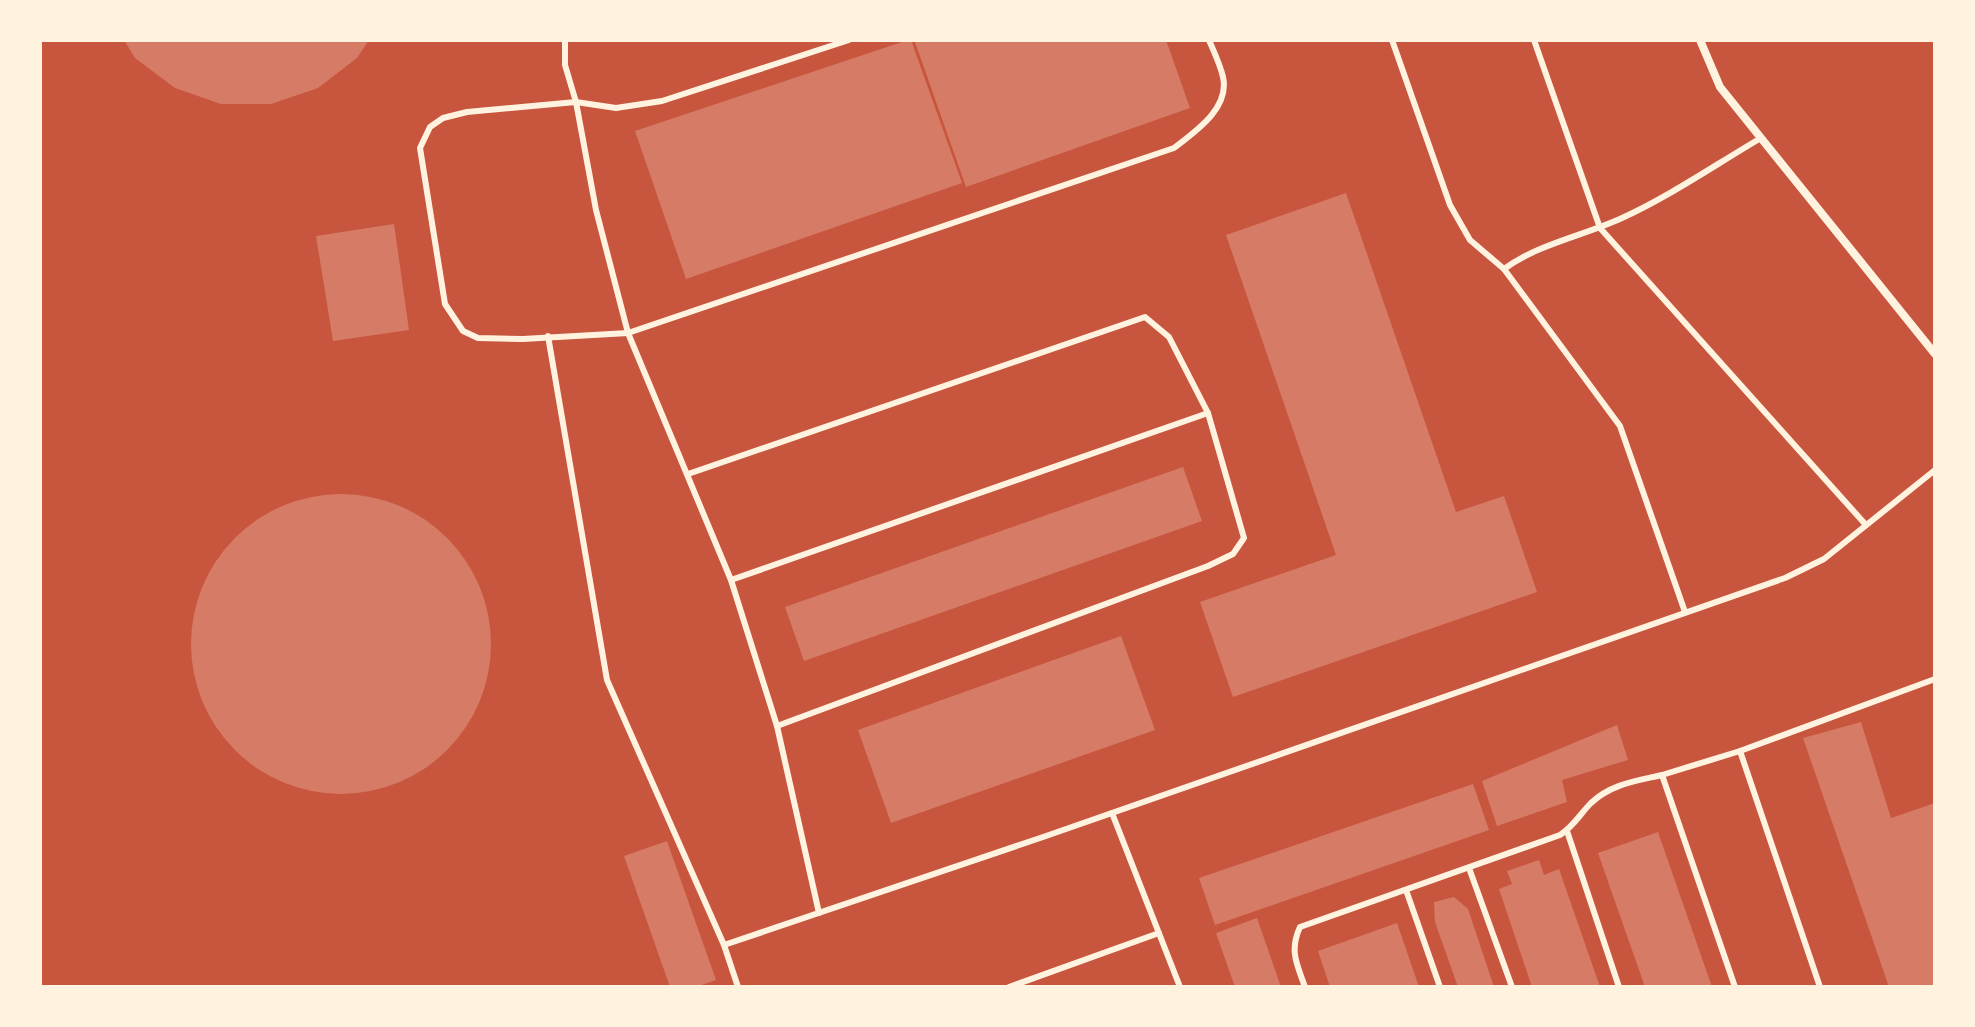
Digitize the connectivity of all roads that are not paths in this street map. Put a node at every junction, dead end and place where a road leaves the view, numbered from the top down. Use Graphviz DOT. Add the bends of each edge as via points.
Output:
graph roads {
  1 [pos="565,40"];
  2 [pos="849,40"];
  3 [pos="1209,40"];
  4 [pos="1392,40"];
  5 [pos="1534,40"];
  6 [pos="1700,40"];
  7 [pos="576,102"];
  8 [pos="1761,138"];
  9 [pos="1600,228"];
  10 [pos="1504,269"];
  11 [pos="628,333"];
  12 [pos="548,336"];
  13 [pos="1935,354"];
  14 [pos="1208,413"];
  15 [pos="1935,470"];
  16 [pos="688,474"];
  17 [pos="1866,525"];
  18 [pos="731,580"];
  19 [pos="1685,612"];
  20 [pos="1935,679"];
  21 [pos="777,726"];
  22 [pos="1740,751"];
  23 [pos="1662,775"];
  24 [pos="1112,813"];
  25 [pos="1567,831"];
  26 [pos="1469,868"];
  27 [pos="1406,890"];
  28 [pos="819,913"];
  29 [pos="1159,933"];
  30 [pos="724,945"];
  31 [pos="738,987"];
  32 [pos="1009,987"];
  33 [pos="1180,987"];
  34 [pos="1305,987"];
  35 [pos="1440,987"];
  36 [pos="1512,987"];
  37 [pos="1619,987"];
  38 [pos="1735,987"];
  39 [pos="1820,987"];
  1 -- 7 [label="lane" via="565,65"];
  2 -- 7 [label="lane" via="662,101 616,108"];
  3 -- 11 [label="lane" via="1223,79 1223,97 1211,116 1174,148"];
  4 -- 10 [label="lane" via="1450,205 1470,240"];
  5 -- 9 [label="lane"];
  6 -- 8 [label="street" via="1720,87"];
  7 -- 11 [label="lane" via="596,210"];
  7 -- 12 [label="lane" via="443,118 430,127 420,148 445,304 453,318 478,338"];
  8 -- 9 [label="lane"];
  8 -- 13 [label="street"];
  9 -- 10 [label="lane" via="1521,256"];
  9 -- 17 [label="lane"];
  10 -- 19 [label="lane" via="1620,426"];
  11 -- 12 [label="lane"];
  11 -- 16 [label="lane"];
  12 -- 30 [label="lane" via="607,680"];
  14 -- 16 [label="lane" via="1169,337 1145,317"];
  14 -- 18 [label="lane"];
  14 -- 21 [label="lane" via="1244,538 1233,554"];
  15 -- 17 [label="lane"];
  16 -- 18 [label="lane"];
  17 -- 19 [label="lane" via="1813,566"];
  18 -- 21 [label="lane"];
  19 -- 24 [label="lane"];
  20 -- 22 [label="lane"];
  21 -- 28 [label="lane"];
  22 -- 23 [label="lane"];
  22 -- 39 [label="lane"];
  23 -- 25 [label="lane" via="1609,788"];
  23 -- 38 [label="lane"];
  24 -- 28 [label="lane"];
  24 -- 29 [label="lane"];
  25 -- 26 [label="lane"];
  25 -- 37 [label="lane"];
  26 -- 27 [label="lane"];
  26 -- 36 [label="lane"];
  27 -- 34 [label="lane" via="1300,927 1293,942"];
  27 -- 35 [label="lane"];
  28 -- 30 [label="lane"];
  29 -- 32 [label="lane"];
  29 -- 33 [label="lane"];
  30 -- 31 [label="lane"];
}
